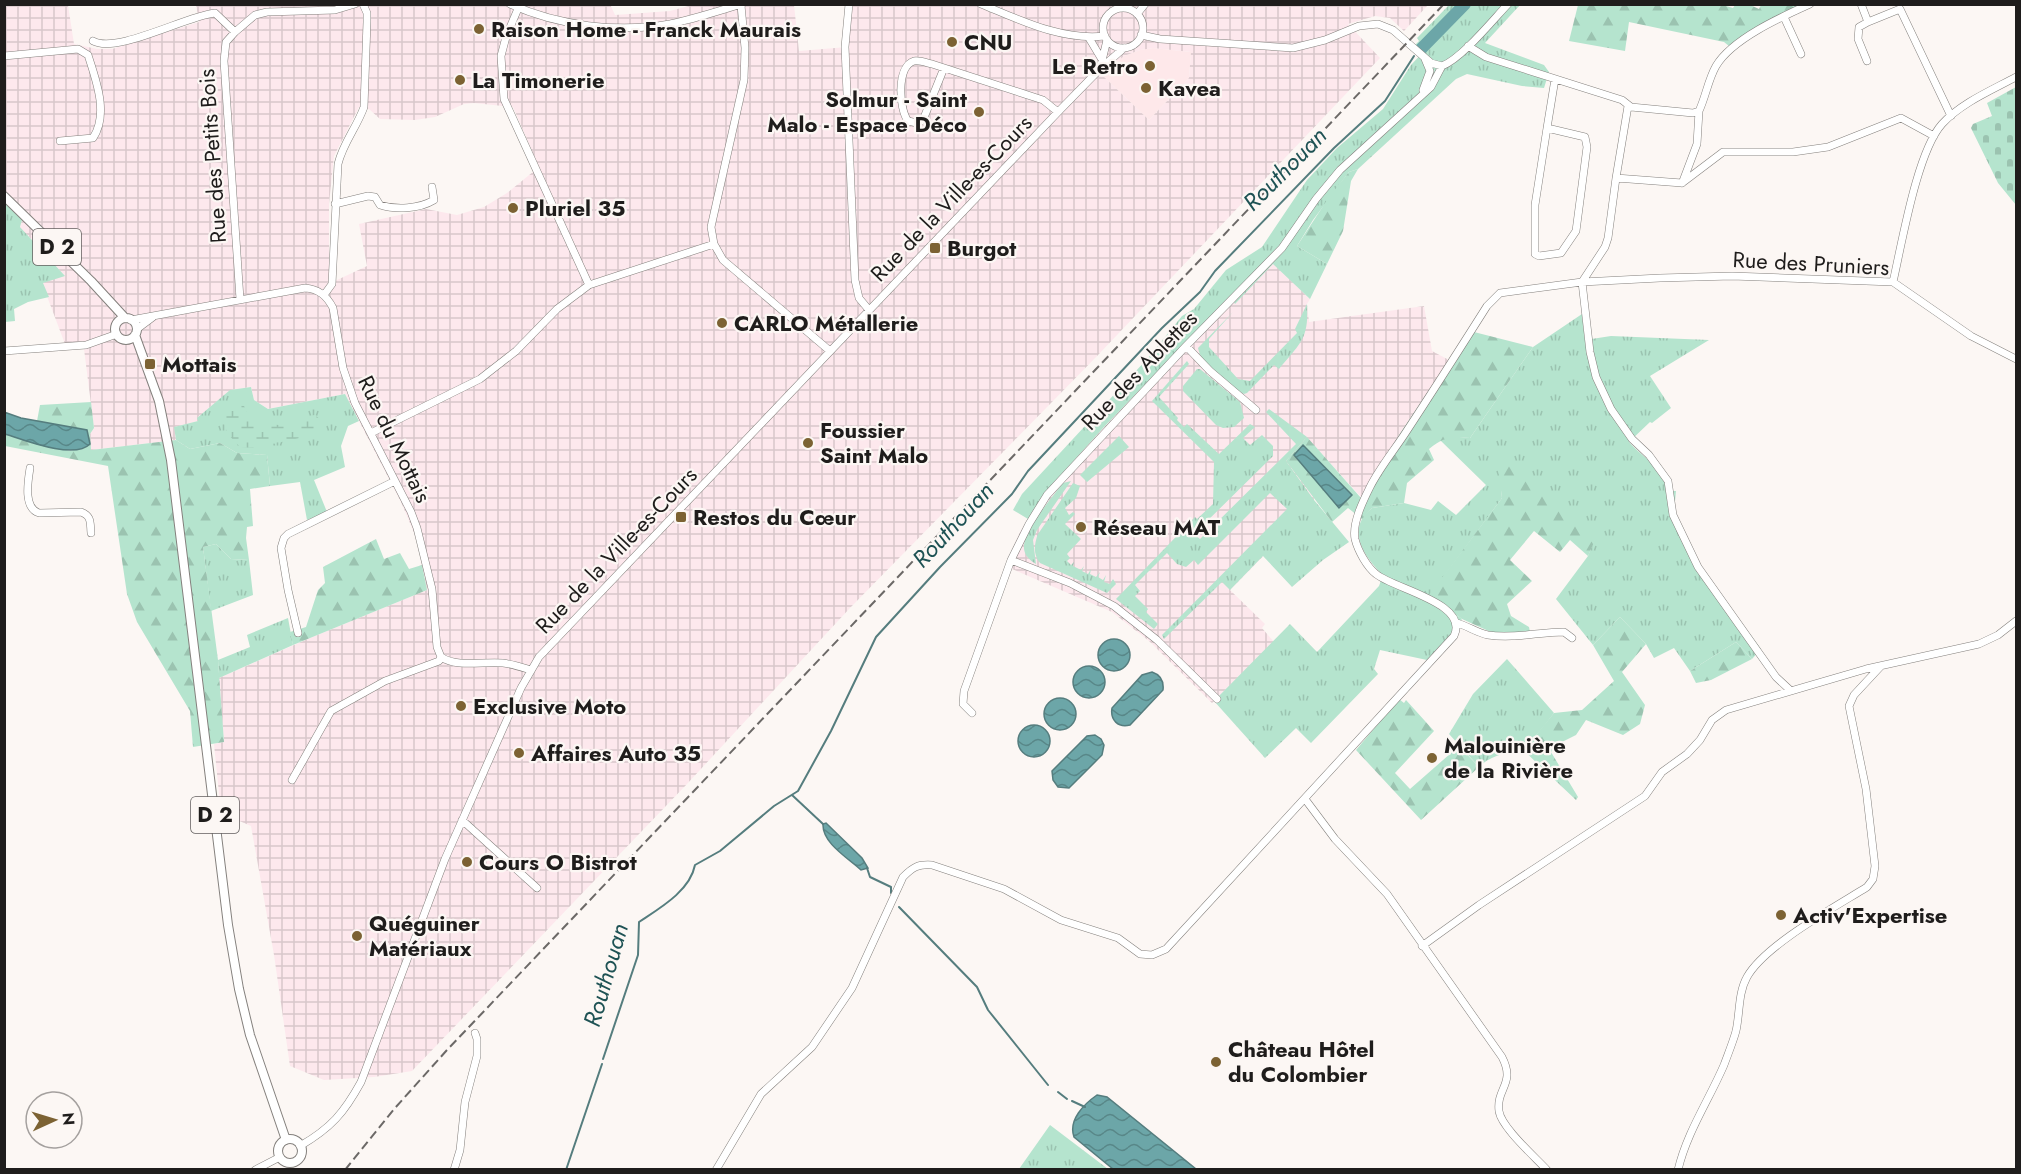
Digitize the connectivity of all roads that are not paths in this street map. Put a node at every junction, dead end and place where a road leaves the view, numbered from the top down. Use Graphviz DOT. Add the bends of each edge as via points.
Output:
graph roads {
  1 [pos="355,4"];
  2 [pos="363,4"];
  3 [pos="510,4"];
  4 [pos="849,4"];
  5 [pos="981,4"];
  6 [pos="1145,4"];
  7 [pos="1508,4"];
  8 [pos="1810,4"];
  9 [pos="1861,4"];
  10 [pos="741,5"];
  11 [pos="519,6"];
  12 [pos="1112,7"];
  13 [pos="1137,14"];
  14 [pos="1784,17"];
  15 [pos="1868,22"];
  16 [pos="235,32"];
  17 [pos="1141,35"];
  18 [pos="1089,38"];
  19 [pos="1106,38"];
  20 [pos="93,41"];
  21 [pos="1468,46"];
  22 [pos="1124,48"];
  23 [pos="1801,54"];
  24 [pos="4,56"];
  25 [pos="1424,57"];
  26 [pos="1101,58"];
  27 [pos="1867,61"];
  28 [pos="1442,66"];
  29 [pos="944,68"];
  30 [pos="1100,69"];
  31 [pos="2016,77"];
  32 [pos="1555,79"];
  33 [pos="1420,95"];
  34 [pos="1628,106"];
  35 [pos="1699,111"];
  36 [pos="1058,112"];
  37 [pos="1951,116"];
  38 [pos="1547,128"];
  39 [pos="1934,136"];
  40 [pos="60,141"];
  41 [pos="1616,177"];
  42 [pos="1682,183"];
  43 [pos="432,187"];
  44 [pos="4,196"];
  45 [pos="335,204"];
  46 [pos="714,244"];
  47 [pos="1582,282"];
  48 [pos="1893,282"];
  49 [pos="589,285"];
  50 [pos="324,295"];
  51 [pos="240,299"];
  52 [pos="107,301"];
  53 [pos="869,310"];
  54 [pos="153,316"];
  55 [pos="128,319"];
  56 [pos="116,331"];
  57 [pos="136,332"];
  58 [pos="125,340"];
  59 [pos="1186,346"];
  60 [pos="4,351"];
  61 [pos="830,351"];
  62 [pos="141,356"];
  63 [pos="2016,359"];
  64 [pos="1256,410"];
  65 [pos="371,433"];
  66 [pos="30,468"];
  67 [pos="395,480"];
  68 [pos="91,533"];
  69 [pos="1011,560"];
  70 [pos="2016,621"];
  71 [pos="1457,623"];
  72 [pos="298,633"];
  73 [pos="1572,638"];
  74 [pos="441,657"];
  75 [pos="1880,668"];
  76 [pos="531,670"];
  77 [pos="1790,690"];
  78 [pos="1217,699"];
  79 [pos="972,713"];
  80 [pos="292,780"];
  81 [pos="1305,799"];
  82 [pos="462,820"];
  83 [pos="537,888"];
  84 [pos="1422,946"];
  85 [pos="475,1033"];
  86 [pos="286,1140"];
  87 [pos="300,1146"];
  88 [pos="280,1157"];
  89 [pos="294,1166"];
  90 [pos="255,1170"];
  91 [pos="454,1170"];
  92 [pos="716,1170"];
  93 [pos="1547,1170"];
  94 [pos="1678,1170"];
  1 -- 16 [label="street" via="334,10 261,13"];
  2 -- 45 [label="street" via="367,13 364,107 341,152"];
  3 -- 11 [label="street"];
  4 -- 53 [label="street" via="845,47 855,280 859,297"];
  5 -- 18 [label="street" via="1035,25"];
  6 -- 13 [label="street"];
  7 -- 21 [label="street, Rue des Ablettes"];
  8 -- 14 [label="street"];
  9 -- 15 [label="street"];
  10 -- 11 [label="street" via="689,20 640,27 588,26"];
  10 -- 46 [label="street" via="744,80 711,227"];
  11 -- 49 [label="street" via="501,56 504,99"];
  12 -- 13 [label="street"];
  12 -- 19 [label="street" via="1103,24"];
  13 -- 17 [label="street" via="1142,24"];
  14 -- 23 [label="street"];
  14 -- 35 [label="street" via="1739,43 1717,64"];
  15 -- 27 [label="street" via="1859,27 1858,39"];
  15 -- 37 [label="street" via="1900,9"];
  16 -- 20 [label="street" via="214,13 120,42"];
  16 -- 51 [label="street, Rue des Petits Bois" via="226,42 224,61"];
  17 -- 22 [label="street"];
  17 -- 25 [label="street" via="1293,48 1359,26 1378,24 1393,30"];
  18 -- 19 [label="street"];
  18 -- 26 [label="street"];
  19 -- 22 [label="street" via="1114,46"];
  19 -- 26 [label="street"];
  21 -- 28 [label="street, Rue des Ablettes"];
  21 -- 32 [label="street" via="1486,57"];
  22 -- 30 [label="street, Rue de la Ville-es-Cours"];
  24 -- 40 [label="street" via="78,49 88,55 100,95 98,130 93,138"];
  25 -- 28 [label="street"];
  25 -- 33 [label="street, Rue des Ablettes" via="1430,77"];
  26 -- 30 [label="street"];
  28 -- 33 [label="street, Rue des Ablettes" via="1431,87"];
  29 -- 29 [label="street" via="920,61 906,67 901,76 902,109 908,121 923,120"];
  29 -- 36 [label="street" via="1043,100"];
  30 -- 36 [label="street, Rue de la Ville-es-Cours"];
  31 -- 37 [label="street"];
  32 -- 34 [label="street" via="1622,100"];
  32 -- 38 [label="street"];
  33 -- 59 [label="street, Rue des Ablettes" via="1340,170 1282,248"];
  34 -- 35 [label="street"];
  34 -- 41 [label="street"];
  35 -- 42 [label="street" via="1698,144"];
  36 -- 53 [label="street, Rue de la Ville-es-Cours"];
  37 -- 39 [label="street"];
  38 -- 38 [label="street" via="1585,137 1587,147 1576,231 1561,253 1539,256 1535,254 1535,205"];
  39 -- 42 [label="street" via="1901,118 1828,147 1793,152 1723,152"];
  39 -- 48 [label="street" via="1924,157"];
  41 -- 42 [label="street"];
  41 -- 47 [label="street" via="1608,238"];
  43 -- 45 [label="street" via="434,200 408,207 390,208 368,196"];
  44 -- 52 [label="main road, D 2"];
  45 -- 50 [label="street" via="332,284"];
  46 -- 49 [label="street"];
  46 -- 61 [label="street" via="723,260"];
  47 -- 48 [label="street, Rue des Pruniers" via="1732,276"];
  47 -- 71 [label="street, Rue des Pruniers" via="1500,293 1493,298 1370,485 1355,538 1368,565 1385,579 1426,596"];
  47 -- 77 [label="street" via="1592,360 1611,409 1668,481 1673,515 1698,567 1776,677"];
  48 -- 63 [label="street, Rue des Pruniers" via="1971,336"];
  49 -- 65 [label="street" via="480,379"];
  50 -- 51 [label="street" via="305,288"];
  50 -- 65 [label="street, Rue du Mottais" via="333,308 348,386"];
  51 -- 54 [label="street"];
  52 -- 55 [label="main road, D 2"];
  52 -- 56 [label="main road, D 2"];
  53 -- 61 [label="street, Rue de la Ville-es-Cours"];
  54 -- 55 [label="street"];
  54 -- 57 [label="street"];
  55 -- 56 [label="main road" via="118,321"];
  55 -- 57 [label="main road"];
  56 -- 58 [label="main road"];
  56 -- 60 [label="street" via="86,345"];
  57 -- 58 [label="main road"];
  57 -- 62 [label="main road, D 2"];
  58 -- 62 [label="main road, D 2"];
  59 -- 64 [label="street"];
  59 -- 69 [label="street, Rue des Ablettes" via="1047,495"];
  61 -- 76 [label="street, Rue de la Ville-es-Cours" via="549,646"];
  62 -- 86 [label="main road, D 2" via="159,401 171,460 238,989"];
  65 -- 67 [label="street, Rue du Mottais"];
  66 -- 68 [label="street" via="29,504 33,510 87,514"];
  67 -- 72 [label="street" via="284,538 281,548"];
  67 -- 74 [label="street, Rue du Mottais" via="423,544"];
  69 -- 78 [label="street" via="1070,583 1114,606 1157,640"];
  69 -- 79 [label="street, Rue des Ablettes" via="963,692 963,704"];
  70 -- 75 [label="street" via="1989,640"];
  71 -- 73 [label="street" via="1486,634 1520,637 1564,632"];
  71 -- 81 [label="street" via="1454,636"];
  74 -- 76 [label="street"];
  74 -- 80 [label="street" via="385,681 331,711"];
  75 -- 77 [label="street"];
  75 -- 94 [label="street" via="1854,695 1849,706 1867,799 1873,879 1867,887 1788,938 1747,977 1729,1054 1687,1140"];
  76 -- 82 [label="street, Rue de la Ville-es-Cours"];
  77 -- 84 [label="street" via="1719,714 1688,754 1662,772 1645,796"];
  81 -- 84 [label="street" via="1335,839 1387,894"];
  81 -- 92 [label="street" via="1166,949 1152,955 1140,954 1118,938 1061,920 1004,889 932,865 914,867 903,877 857,979 826,1027 812,1047 761,1094"];
  82 -- 83 [label="street"];
  82 -- 87 [label="street, Rue de la Ville-es-Cours" via="427,902 361,1082 343,1113"];
  84 -- 93 [label="street" via="1502,1057 1508,1074 1499,1102 1501,1118"];
  85 -- 91 [label="street" via="477,1056"];
  86 -- 87 [label="main road"];
  86 -- 88 [label="main road" via="279,1146"];
  87 -- 89 [label="main road"];
  88 -- 89 [label="main road"];
  88 -- 90 [label="street"];
}
